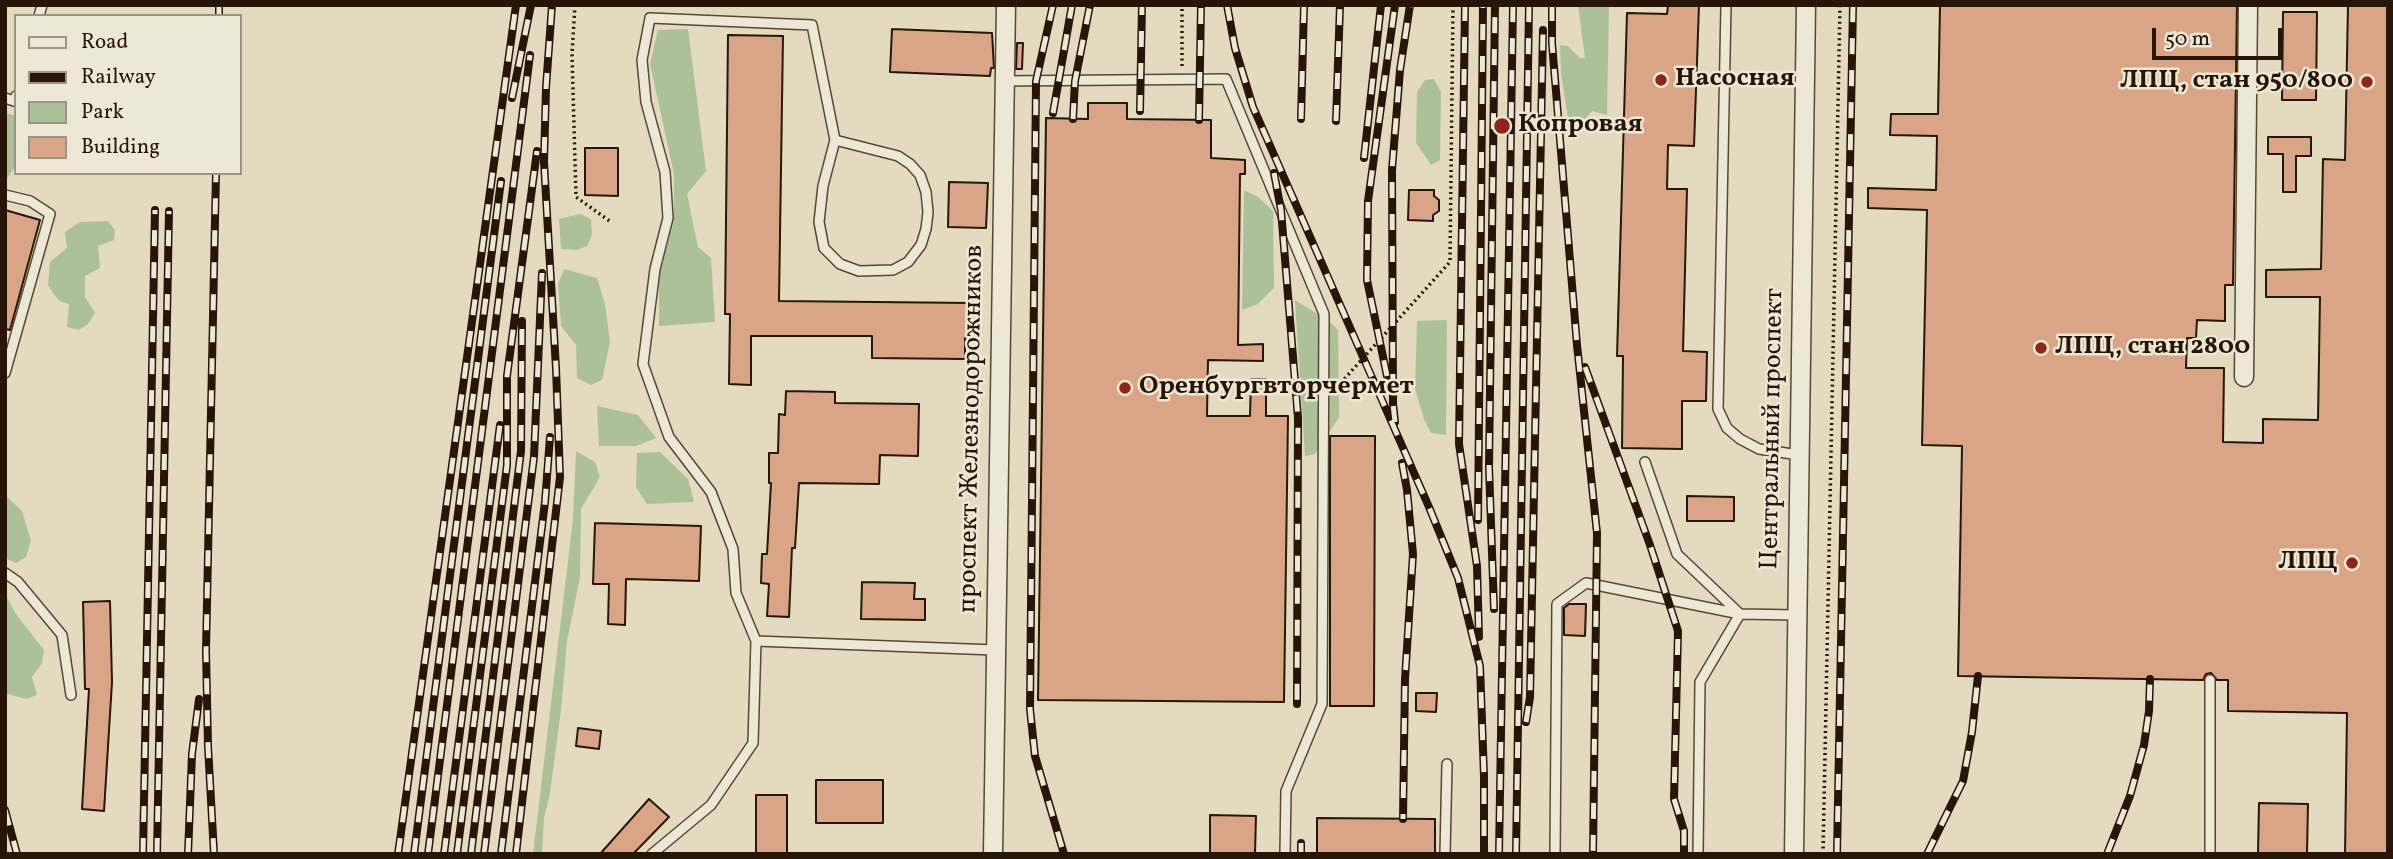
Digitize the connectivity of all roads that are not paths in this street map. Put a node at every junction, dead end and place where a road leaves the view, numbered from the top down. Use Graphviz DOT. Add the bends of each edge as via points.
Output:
graph roads {
  1 [pos="1006,5"];
  2 [pos="1726,5"];
  3 [pos="1806,5"];
  4 [pos="2248,5"];
  5 [pos="1004,81"];
  6 [pos="835,140"];
  7 [pos="5,195"];
  8 [pos="5,373"];
  9 [pos="2244,377"];
  10 [pos="1800,455"];
  11 [pos="1645,462"];
  12 [pos="5,573"];
  13 [pos="1740,614"];
  14 [pos="1797,615"];
  15 [pos="756,641"];
  16 [pos="995,650"];
  17 [pos="2210,680"];
  18 [pos="71,695"];
  19 [pos="1447,764"];
  20 [pos="652,854"];
  21 [pos="993,854"];
  22 [pos="1285,854"];
  23 [pos="1445,854"];
  24 [pos="1555,854"];
  25 [pos="1698,854"];
  26 [pos="1794,854"];
  27 [pos="2210,854"];
  1 -- 5 [label="street, проспект Железнодорожников"];
  2 -- 10 [label="lane" via="1718,409 1727,428 1740,439 1759,449"];
  3 -- 10 [label="street, Центральный проспект"];
  4 -- 9 [label="street"];
  5 -- 16 [label="street, проспект Железнодорожников"];
  5 -- 22 [label="lane" via="1226,79 1324,314 1322,704 1286,791"];
  6 -- 6 [label="lane" via="819,222 824,248 840,264 859,271 893,270 908,262 926,229 926,192 920,175 898,156"];
  6 -- 15 [label="lane" via="812,25 650,18 642,60 646,102 665,172 668,218 654,269 643,364 669,437 710,492 733,549 736,593"];
  7 -- 8 [label="lane" via="30,201 50,214"];
  10 -- 14 [label="street, Центральный проспект"];
  11 -- 13 [label="lane" via="1676,554"];
  12 -- 18 [label="lane" via="19,582 62,635"];
  13 -- 14 [label="lane"];
  13 -- 24 [label="lane" via="1586,583 1557,604"];
  13 -- 25 [label="lane" via="1700,682"];
  14 -- 26 [label="street, Центральный проспект"];
  15 -- 16 [label="lane"];
  15 -- 20 [label="lane" via="753,743 711,805"];
  16 -- 21 [label="street, проспект Железнодорожников"];
  17 -- 27 [label="lane"];
  19 -- 23 [label="lane"];
}
